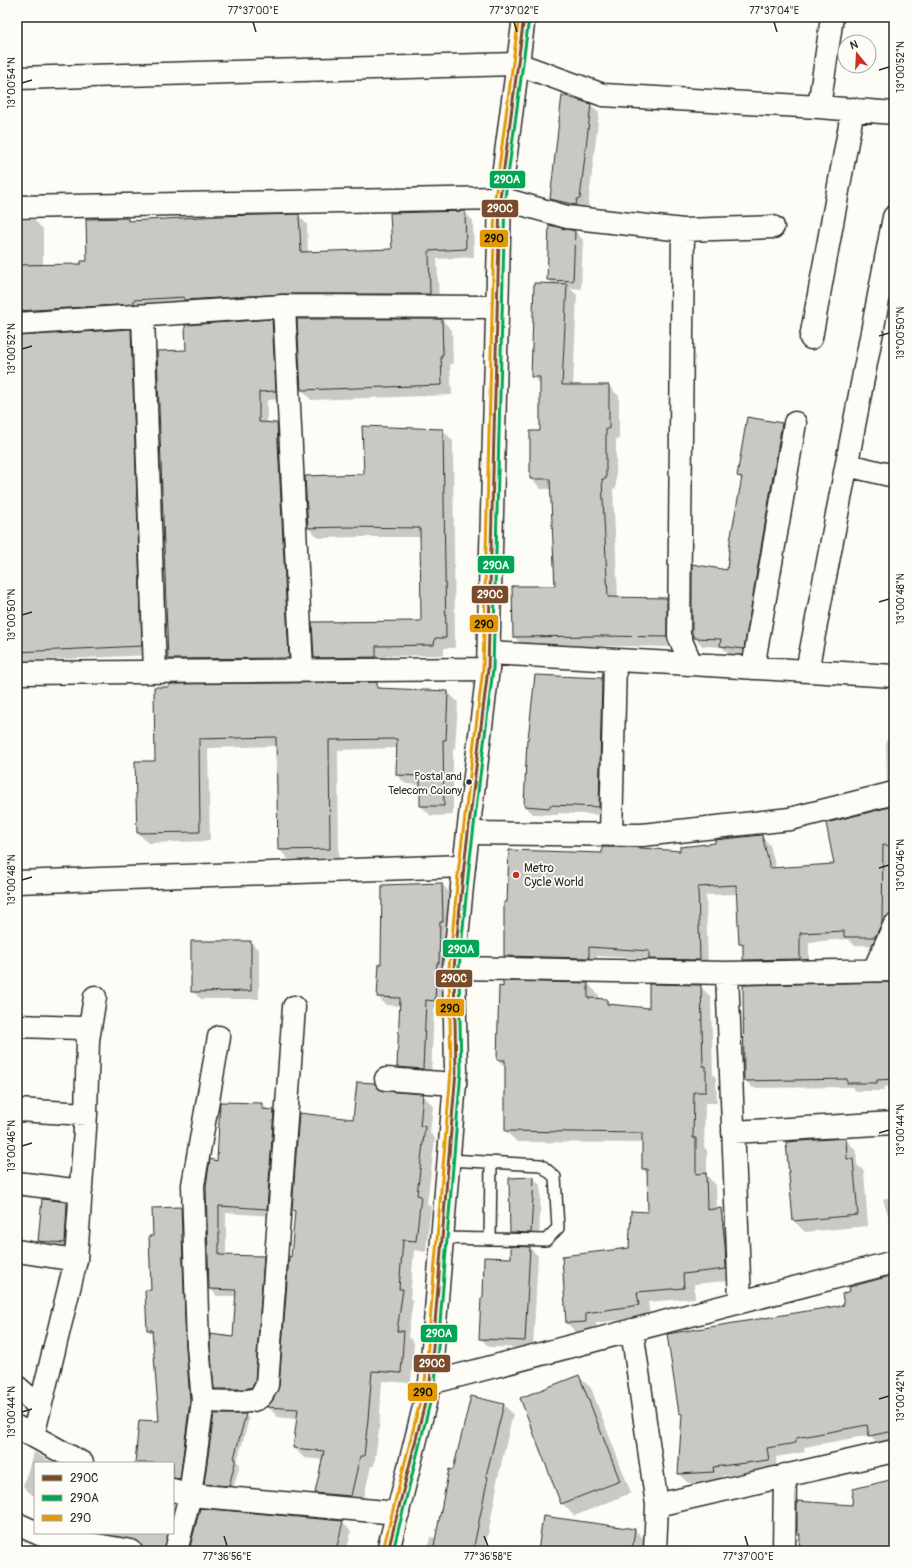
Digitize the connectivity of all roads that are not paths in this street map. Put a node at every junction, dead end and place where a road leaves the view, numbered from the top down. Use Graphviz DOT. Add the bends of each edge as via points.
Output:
graph roads {
  1 [pos="524,17"];
  2 [pos="832,17"];
  3 [pos="518,64"];
  4 [pos="17,78"];
  5 [pos="819,107"];
  6 [pos="853,109"];
  7 [pos="894,113"];
  8 [pos="500,198"];
  9 [pos="17,207"];
  10 [pos="894,217"];
  11 [pos="773,228"];
  12 [pos="684,230"];
  13 [pos="284,306"];
  14 [pos="497,307"];
  15 [pos="143,316"];
  16 [pos="17,324"];
  17 [pos="810,338"];
  18 [pos="795,423"];
  19 [pos="847,465"];
  20 [pos="894,476"];
  21 [pos="615,660"];
  22 [pos="489,661"];
  23 [pos="691,664"];
  24 [pos="753,668"];
  25 [pos="302,670"];
  26 [pos="807,671"];
  27 [pos="155,672"];
  28 [pos="17,673"];
  29 [pos="894,676"];
  30 [pos="894,793"];
  31 [pos="468,833"];
  32 [pos="611,835"];
  33 [pos="464,866"];
  34 [pos="17,882"];
  35 [pos="894,926"];
  36 [pos="454,968"];
  37 [pos="884,970"];
  38 [pos="727,972"];
  39 [pos="95,997"];
  40 [pos="294,1007"];
  41 [pos="17,1026"];
  42 [pos="220,1038"];
  43 [pos="88,1040"];
  44 [pos="386,1078"];
  45 [pos="454,1084"];
  46 [pos="17,1110"];
  47 [pos="86,1114"];
  48 [pos="894,1123"];
  49 [pos="734,1132"];
  50 [pos="448,1160"];
  51 [pos="491,1162"];
  52 [pos="17,1183"];
  53 [pos="81,1191"];
  54 [pos="442,1238"];
  55 [pos="490,1239"];
  56 [pos="17,1251"];
  57 [pos="76,1260"];
  58 [pos="894,1262"];
  59 [pos="740,1302"];
  60 [pos="632,1330"];
  61 [pos="430,1383"];
  62 [pos="17,1387"];
  63 [pos="203,1401"];
  64 [pos="40,1407"];
  65 [pos="25,1432"];
  66 [pos="894,1451"];
  67 [pos="80,1462"];
  68 [pos="785,1475"];
  69 [pos="181,1492"];
  70 [pos="657,1505"];
  71 [pos="398,1513"];
  72 [pos="17,1524"];
  73 [pos="39,1538"];
  74 [pos="131,1551"];
  75 [pos="176,1551"];
  76 [pos="388,1551"];
  77 [pos="655,1551"];
  78 [pos="784,1551"];
  1 -- 3 [label="street"];
  2 -- 5 [label="street"];
  3 -- 4 [label="street"];
  3 -- 5 [label="street" via="603,95"];
  3 -- 8 [label="street"];
  5 -- 6 [label="street"];
  6 -- 7 [label="street"];
  6 -- 17 [label="street"];
  8 -- 9 [label="street"];
  8 -- 12 [label="street" via="567,217"];
  8 -- 14 [label="street"];
  10 -- 19 [label="street"];
  11 -- 12 [label="street"];
  12 -- 23 [label="street" via="679,636"];
  13 -- 14 [label="street"];
  13 -- 15 [label="street"];
  13 -- 25 [label="street"];
  14 -- 22 [label="street"];
  15 -- 16 [label="street"];
  15 -- 27 [label="street"];
  18 -- 24 [label="street"];
  19 -- 20 [label="street"];
  19 -- 26 [label="street"];
  21 -- 22 [label="street"];
  21 -- 23 [label="street"];
  21 -- 32 [label="street"];
  22 -- 25 [label="street"];
  22 -- 31 [label="street"];
  23 -- 24 [label="street"];
  24 -- 26 [label="street"];
  25 -- 27 [label="street"];
  26 -- 29 [label="street"];
  27 -- 28 [label="street"];
  30 -- 32 [label="street" via="790,819 642,835"];
  31 -- 32 [label="street"];
  31 -- 33 [label="street"];
  33 -- 34 [label="street"];
  33 -- 36 [label="street"];
  35 -- 37 [label="street"];
  36 -- 38 [label="street"];
  36 -- 45 [label="street"];
  37 -- 38 [label="street"];
  38 -- 49 [label="street"];
  39 -- 43 [label="street"];
  40 -- 63 [label="street" via="267,1385 262,1395 256,1399"];
  41 -- 43 [label="street" via="81,1028 86,1032"];
  42 -- 63 [label="street" via="193,1185 198,1346"];
  43 -- 47 [label="street"];
  44 -- 45 [label="street"];
  45 -- 50 [label="street"];
  46 -- 47 [label="street"];
  47 -- 53 [label="street"];
  48 -- 49 [label="street"];
  49 -- 59 [label="street"];
  50 -- 51 [label="lane"];
  50 -- 54 [label="street"];
  51 -- 55 [label="lane"];
  51 -- 55 [label="lane" via="541,1165 555,1177 558,1228 546,1240"];
  52 -- 53 [label="street"];
  53 -- 57 [label="street"];
  54 -- 55 [label="lane"];
  54 -- 61 [label="street"];
  56 -- 57 [label="street"];
  57 -- 64 [label="street"];
  58 -- 59 [label="street"];
  59 -- 60 [label="street"];
  60 -- 61 [label="street"];
  60 -- 70 [label="street"];
  61 -- 71 [label="street"];
  62 -- 64 [label="street"];
  63 -- 69 [label="street"];
  64 -- 65 [label="street"];
  65 -- 67 [label="street"];
  66 -- 68 [label="street"];
  68 -- 70 [label="street"];
  68 -- 78 [label="street"];
  69 -- 71 [label="street"];
  69 -- 75 [label="street"];
  70 -- 77 [label="street"];
  71 -- 76 [label="street"];
  72 -- 73 [label="street"];
  73 -- 74 [label="street"];
}
